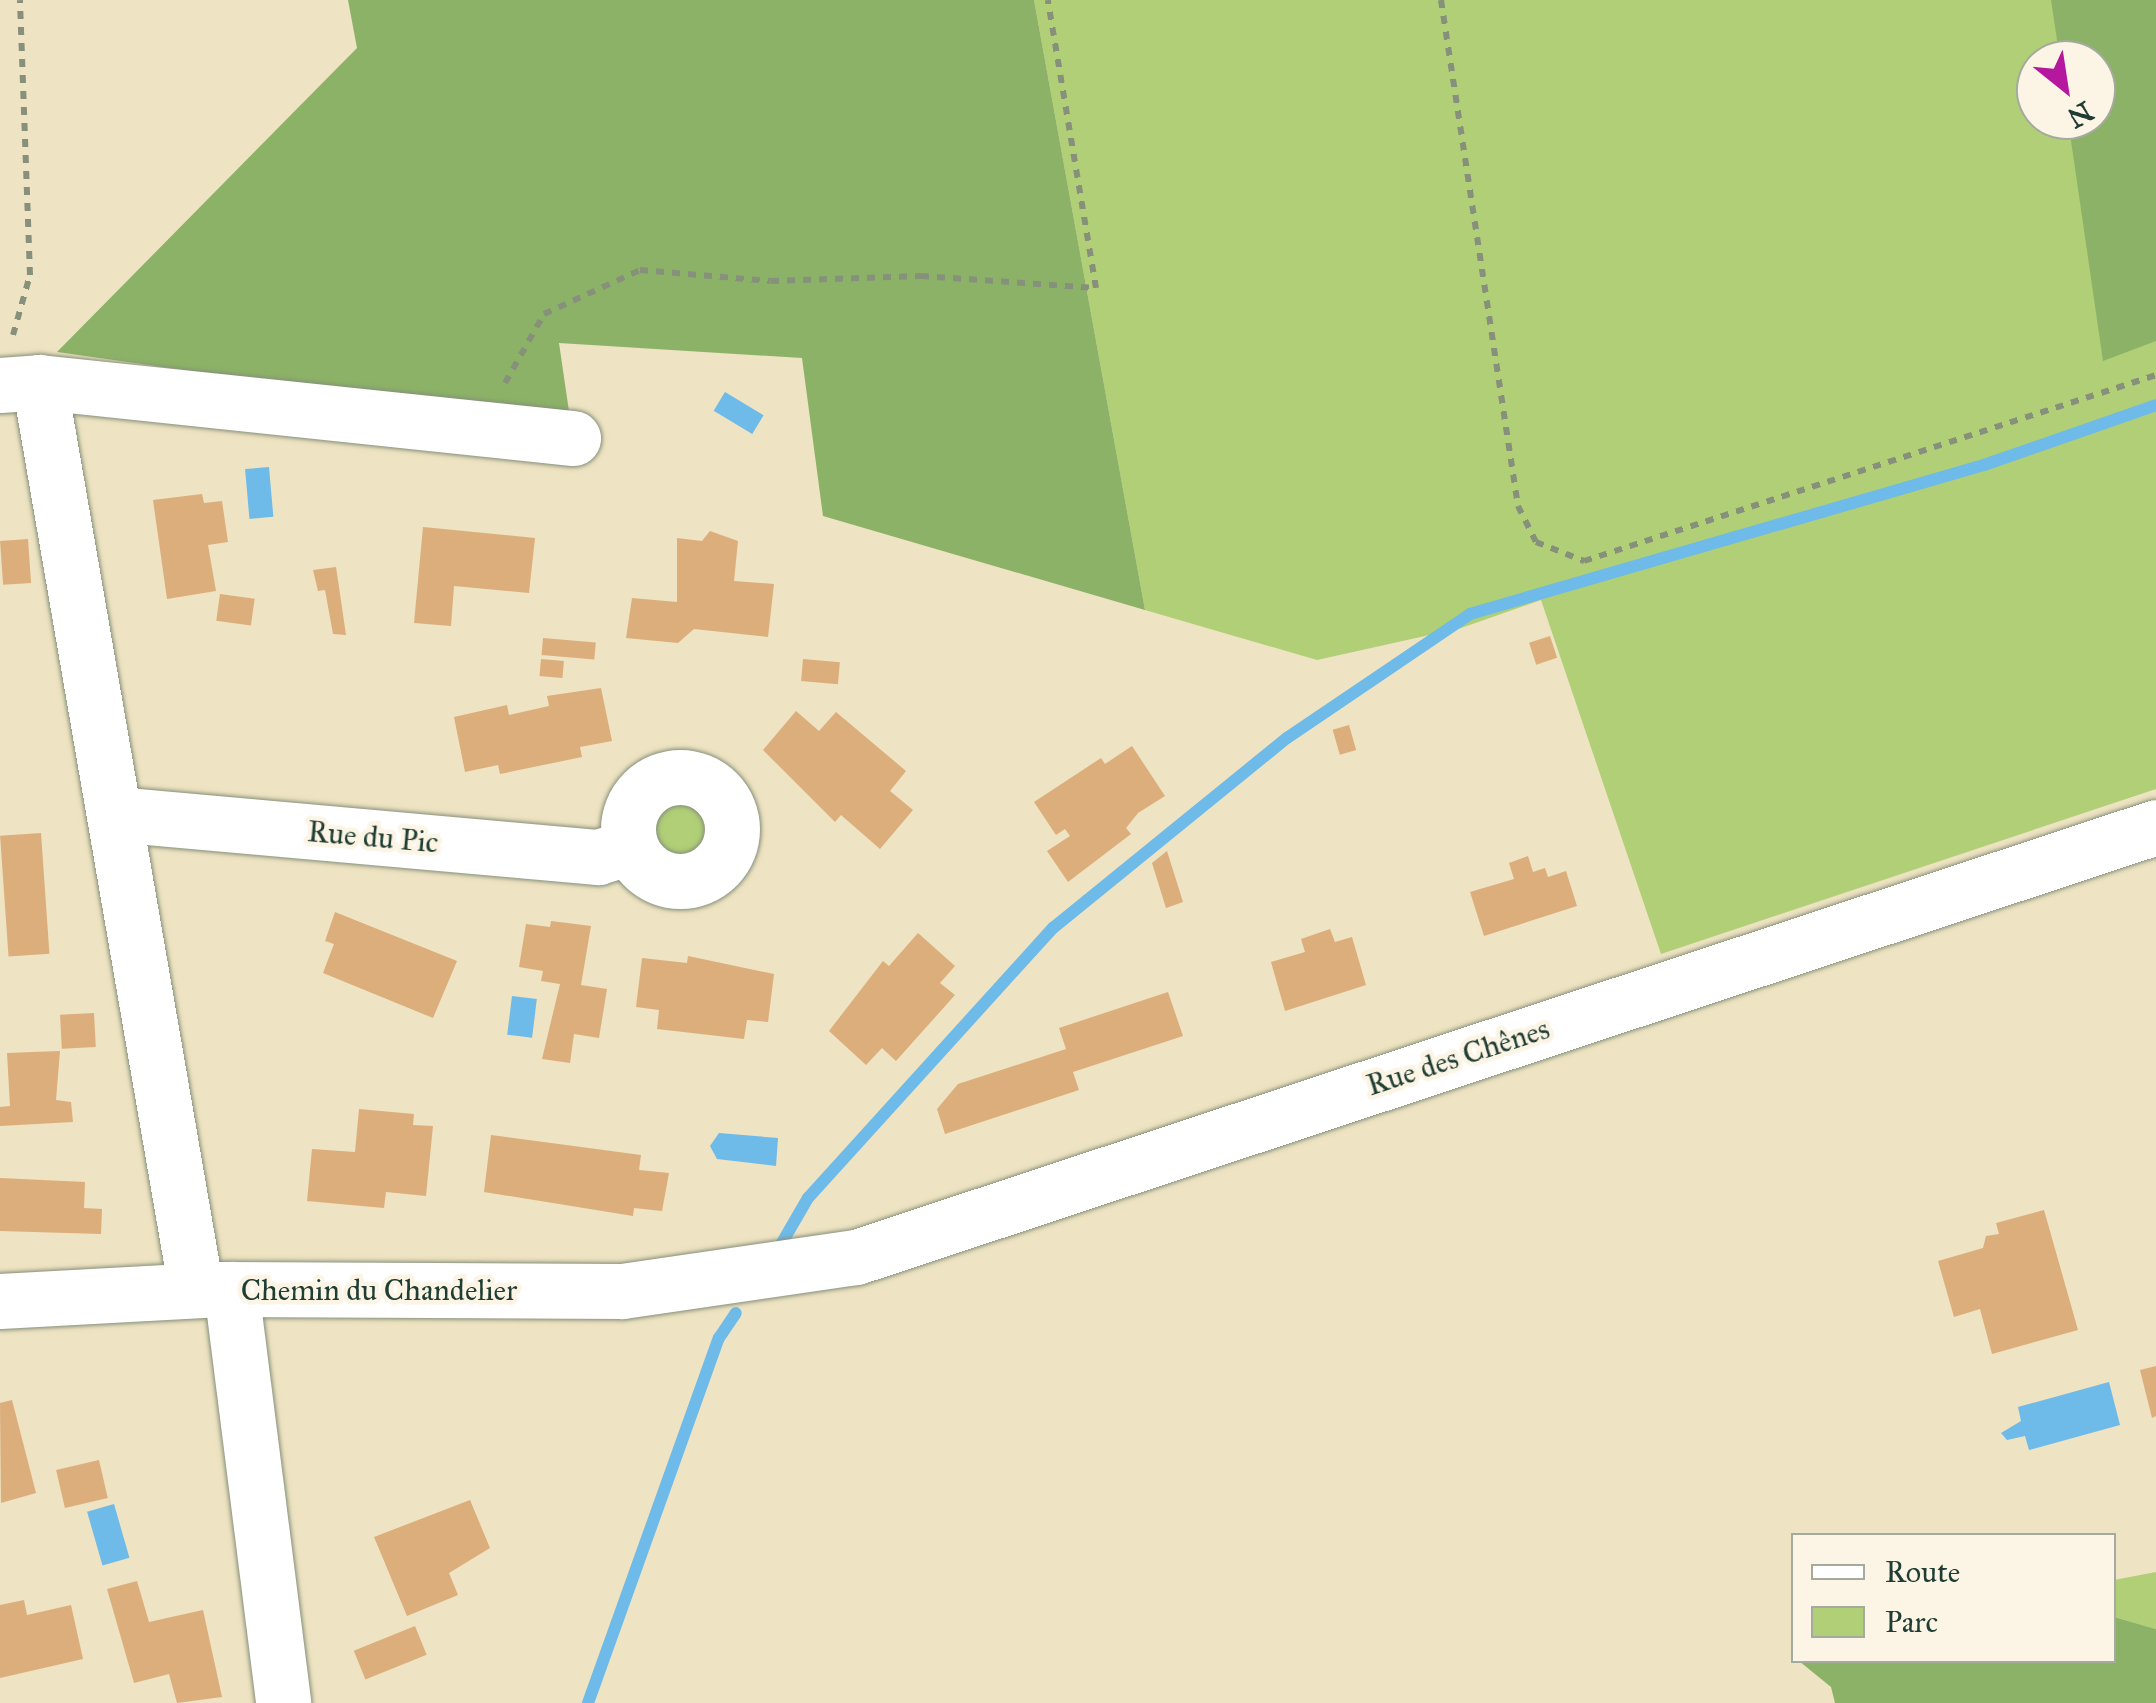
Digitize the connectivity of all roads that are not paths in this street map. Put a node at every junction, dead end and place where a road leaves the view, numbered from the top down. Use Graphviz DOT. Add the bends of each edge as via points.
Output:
graph roads {
  1 [pos="16,372"];
  2 [pos="573,438"];
  3 [pos="114,814"];
  4 [pos="2156,826"];
  5 [pos="630,847"];
  6 [pos="757,1274"];
  7 [pos="214,1290"];
  8 [pos="0,1301"];
  9 [pos="283,1703"];
  1 -- 2 [label="street"];
  1 -- 3 [label="street"];
  3 -- 5 [label="street, Rue du Pic" via="598,857"];
  3 -- 7 [label="street"];
  4 -- 6 [label="street, Rue des Chênes" via="856,1257"];
  6 -- 7 [label="street, Chemin du Chandelier" via="622,1292"];
  7 -- 8 [label="street, Chemin du Chandelier"];
  7 -- 9 [label="street"];
}
